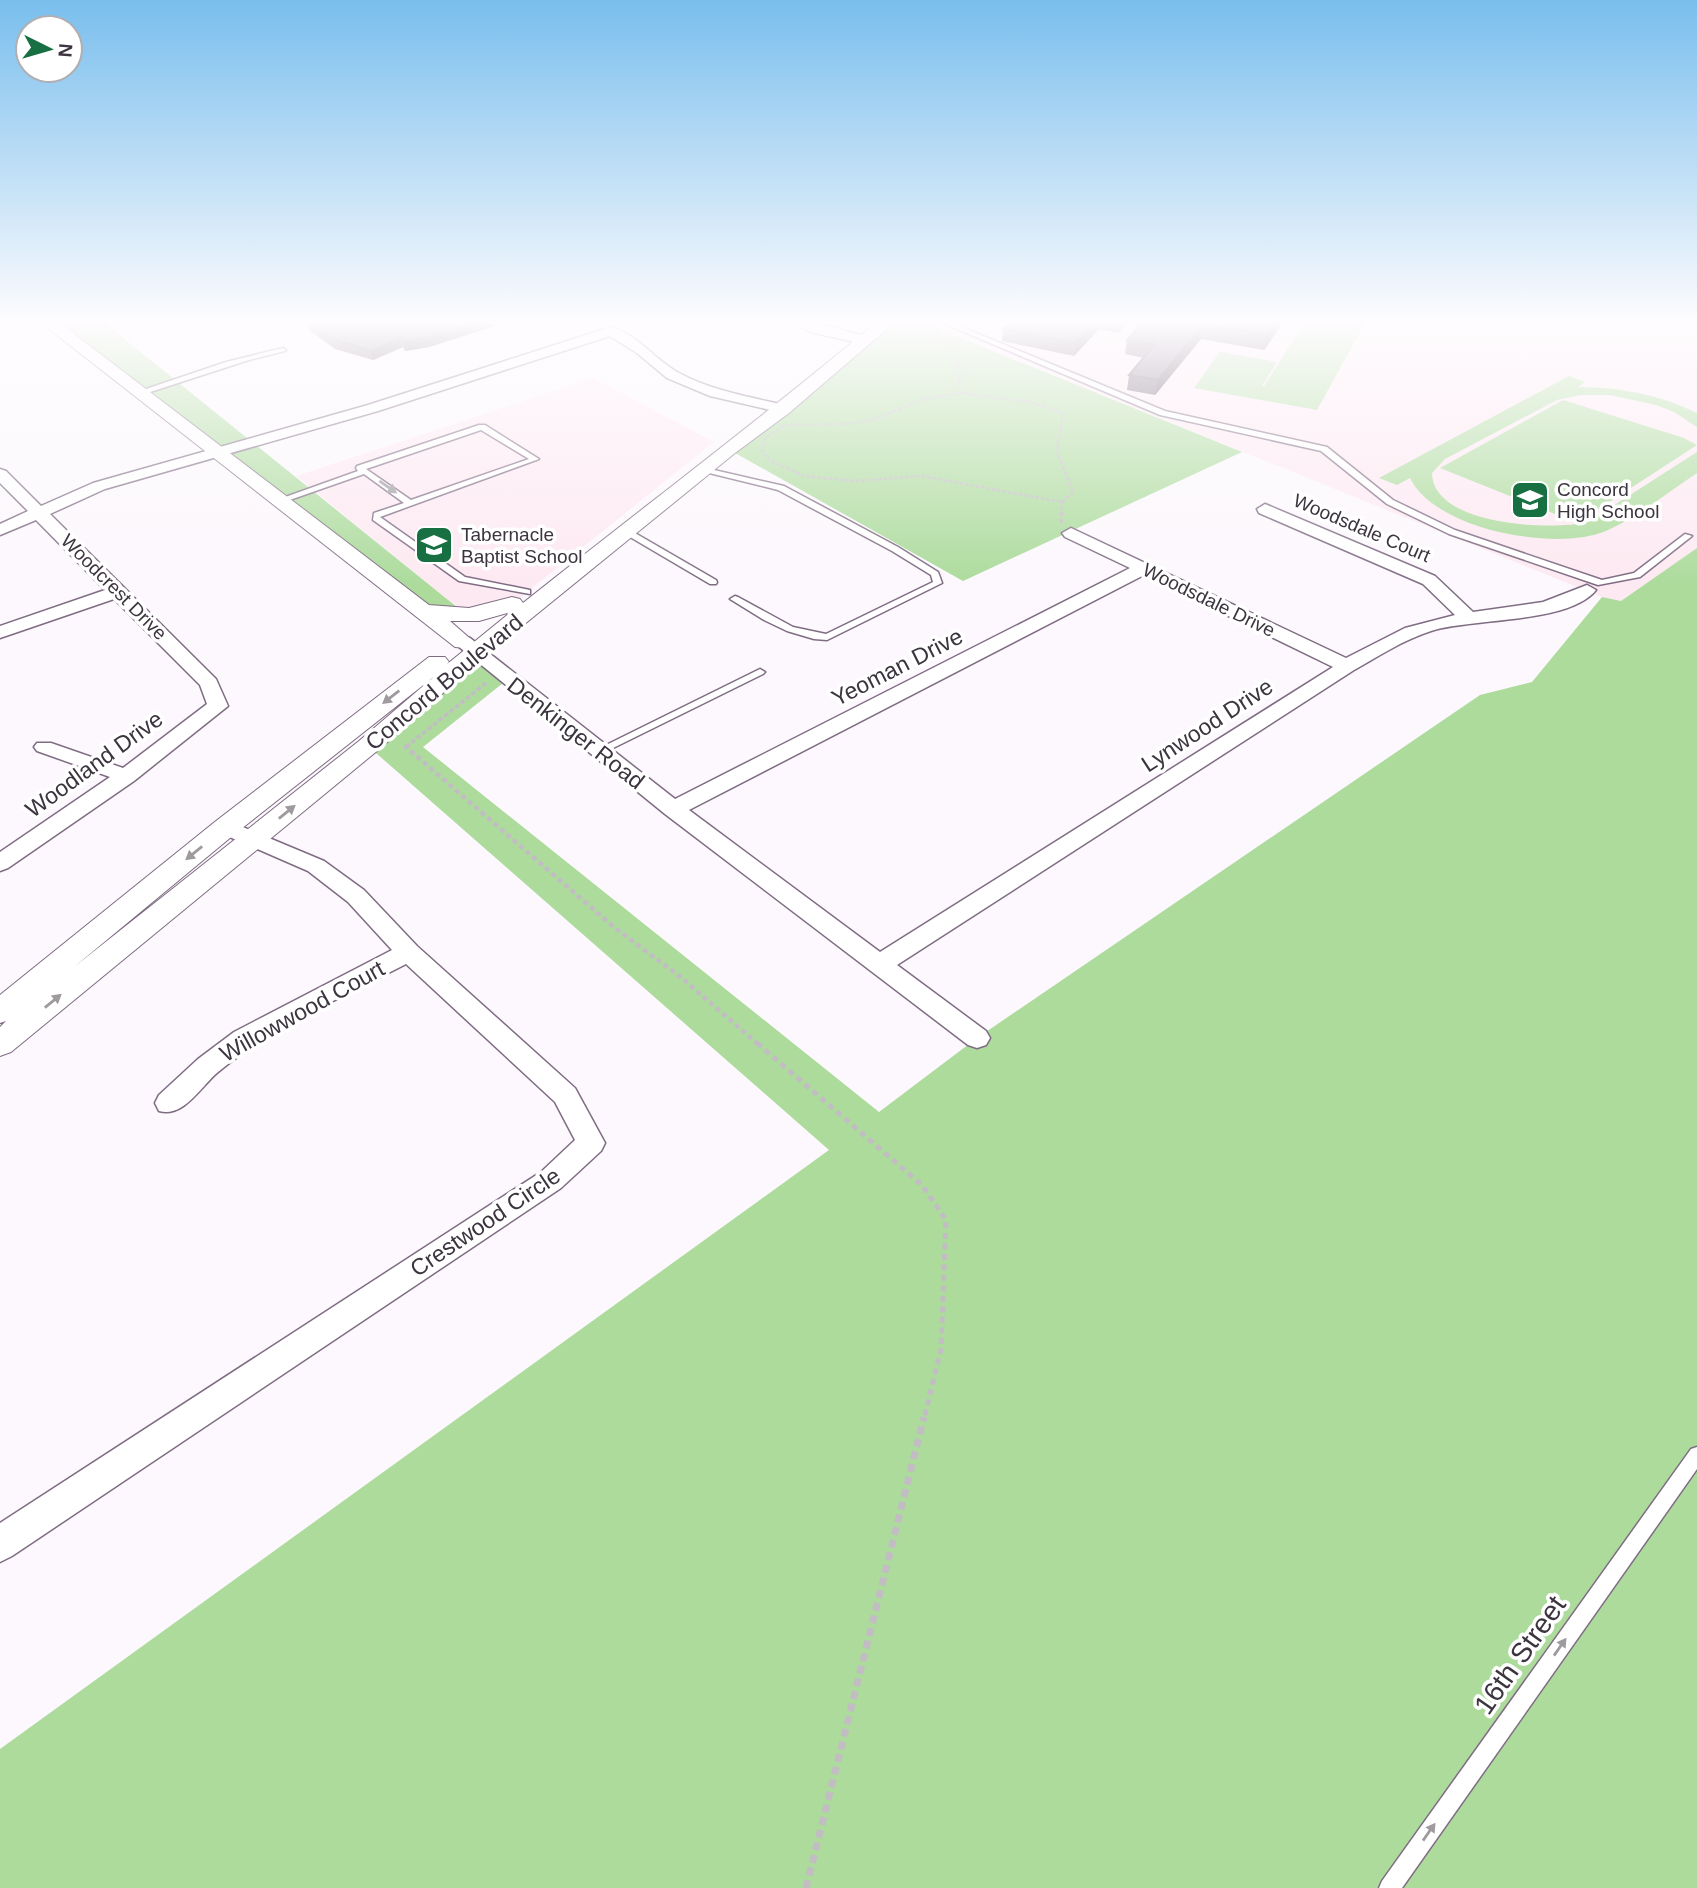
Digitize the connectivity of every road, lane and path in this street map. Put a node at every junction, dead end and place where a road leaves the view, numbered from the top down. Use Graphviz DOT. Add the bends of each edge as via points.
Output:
graph roads {
  1 [pos="164,409"];
  2 [pos="369,409"];
  3 [pos="766,409"];
  4 [pos="786,409"];
  5 [pos="899,409"];
  6 [pos="1054,409"];
  7 [pos="1157,409"];
  8 [pos="781,414"];
  9 [pos="219,451"];
  10 [pos="704,469"];
  11 [pos="365,471"];
  12 [pos="0,474"];
  13 [pos="281,500"];
  14 [pos="410,503"];
  15 [pos="1265,509"];
  16 [pos="38,512"];
  17 [pos="0,530"];
  18 [pos="628,532"];
  19 [pos="1072,533"];
  20 [pos="1688,536"];
  21 [pos="1144,568"];
  22 [pos="713,582"];
  23 [pos="119,590"];
  24 [pos="1587,590"];
  25 [pos="520,598"];
  26 [pos="735,598"];
  27 [pos="422,611"];
  28 [pos="1470,619"];
  29 [pos="0,632"];
  30 [pos="470,647"];
  31 [pos="1347,666"];
  32 [pos="760,672"];
  33 [pos="500,673"];
  34 [pos="218,706"];
  35 [pos="44,747"];
  36 [pos="599,751"];
  37 [pos="126,776"];
  38 [pos="673,810"];
  39 [pos="226,827"];
  40 [pos="255,839"];
  41 [pos="0,863"];
  42 [pos="408,952"];
  43 [pos="879,965"];
  44 [pos="0,1012"];
  45 [pos="976,1038"];
  46 [pos="0,1044"];
  47 [pos="169,1103"];
  48 [pos="1697,1455"];
  49 [pos="0,1544"];
  50 [pos="806,1888"];
  51 [pos="1389,1888"];
  1 -- 9 [label="street, Denkinger Road"];
  2 -- 9 [label="street"];
  3 -- 8 [label="street"];
  4 -- 8 [label="street, Concord Boulevard"];
  5 -- 8 [label="path" via="847,424"];
  6 -- 8 [label="path" via="1065,419 1057,452 1073,485 1073,492 1062,502 921,476 854,481 804,476 762,452 765,438"];
  7 -- 20 [label="lane" via="1324,449 1381,495 1452,532 1601,583 1637,575"];
  8 -- 10 [label="street, Concord Boulevard"];
  8 -- 25 [label="street, Concord Boulevard"];
  9 -- 13 [label="street, Denkinger Road"];
  9 -- 16 [label="street" via="99,486"];
  10 -- 18 [label="street, Concord Boulevard"];
  10 -- 26 [label="lane" via="782,488 895,549 936,574 938,583 827,637 788,630"];
  11 -- 13 [label="lane"];
  11 -- 14 [label="lane, one-way"];
  11 -- 14 [label="lane" via="360,468 482,427 535,459"];
  12 -- 16 [label="street, Woodcrest Drive"];
  13 -- 27 [label="street, Denkinger Road"];
  14 -- 25 [label="lane" via="376,518 462,579"];
  15 -- 28 [label="street, Woodsdale Court" via="1429,580"];
  16 -- 17 [label="street"];
  16 -- 23 [label="street, Woodcrest Drive"];
  18 -- 22 [label="lane"];
  18 -- 30 [label="street, Concord Boulevard"];
  19 -- 21 [label="street, Woodsdale Drive"];
  21 -- 31 [label="street, Woodsdale Drive"];
  21 -- 38 [label="street, Yeoman Drive"];
  23 -- 29 [label="street"];
  23 -- 34 [label="street, Woodcrest Drive" via="209,683"];
  24 -- 28 [label="street, Lynwood Drive" via="1539,611"];
  25 -- 27 [label="street" via="490,614"];
  25 -- 30 [label="street, Concord Boulevard"];
  27 -- 30 [label="street, Denkinger Road"];
  28 -- 31 [label="street, Lynwood Drive" via="1403,634"];
  30 -- 33 [label="street, Denkinger Road"];
  30 -- 39 [label="street, Concord Boulevard, one-way"];
  40 -- 30 [label="street, Concord Boulevard, one-way"];
  31 -- 43 [label="street, Lynwood Drive"];
  32 -- 36 [label="lane"];
  33 -- 36 [label="street, Denkinger Road"];
  33 -- 50 [label="path" via="406,747 922,1185 946,1220 942,1349"];
  34 -- 37 [label="street, Woodland Drive"];
  35 -- 37 [label="street"];
  36 -- 38 [label="street, Denkinger Road"];
  37 -- 41 [label="street, Woodland Drive"];
  38 -- 43 [label="street, Denkinger Road"];
  39 -- 40 [label="street, Crestwood Circle"];
  39 -- 44 [label="street, Concord Boulevard, one-way"];
  40 -- 42 [label="street, Crestwood Circle" via="316,866 356,896"];
  46 -- 40 [label="street, Concord Boulevard, one-way"];
  42 -- 47 [label="street, Willowwood Court" via="243,1039 206,1066"];
  42 -- 49 [label="street, Crestwood Circle" via="565,1095 591,1143 551,1180"];
  43 -- 45 [label="street, Denkinger Road"];
  51 -- 48 [label="lane, 16th Street, one-way"];
}
